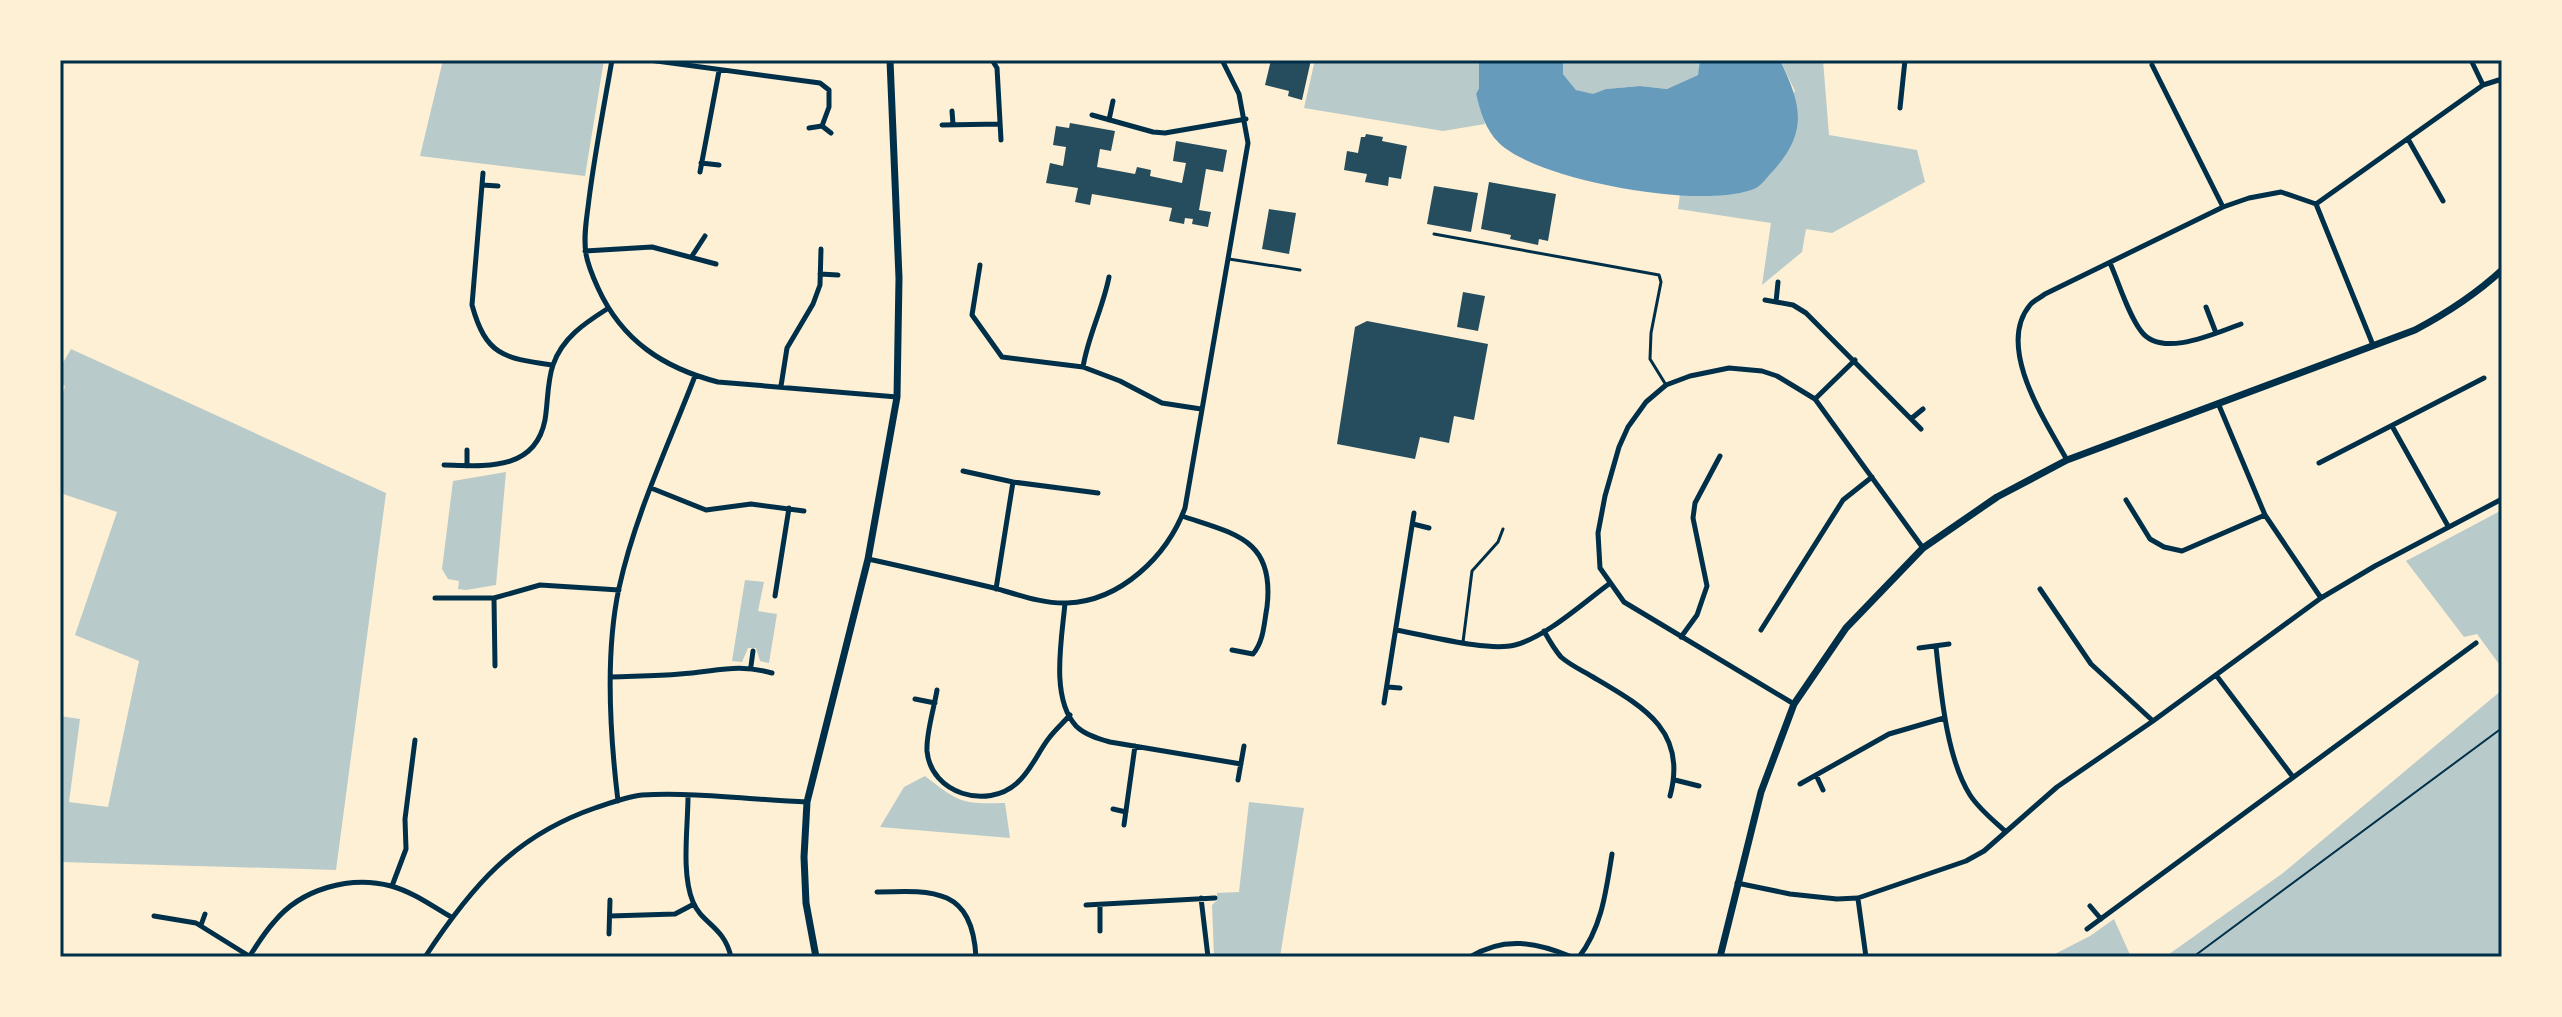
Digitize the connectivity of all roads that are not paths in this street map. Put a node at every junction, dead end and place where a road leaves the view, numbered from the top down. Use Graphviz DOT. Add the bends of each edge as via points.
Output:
graph roads {
  1 [pos="612,60"];
  2 [pos="649,60"];
  3 [pos="890,60"];
  4 [pos="992,60"];
  5 [pos="1222,60"];
  6 [pos="1905,60"];
  7 [pos="2471,60"];
  8 [pos="2152,65"];
  9 [pos="719,71"];
  10 [pos="2502,79"];
  11 [pos="2483,85"];
  12 [pos="1113,101"];
  13 [pos="1900,108"];
  14 [pos="952,111"];
  15 [pos="1092,115"];
  16 [pos="1246,119"];
  17 [pos="1109,120"];
  18 [pos="953,124"];
  19 [pos="1000,124"];
  20 [pos="942,125"];
  21 [pos="822,126"];
  22 [pos="809,128"];
  23 [pos="831,133"];
  24 [pos="2407,139"];
  25 [pos="1001,140"];
  26 [pos="701,163"];
  27 [pos="719,165"];
  28 [pos="700,172"];
  29 [pos="483,173"];
  30 [pos="482,185"];
  31 [pos="498,186"];
  32 [pos="2443,201"];
  33 [pos="2316,204"];
  34 [pos="2223,207"];
  35 [pos="1434,234"];
  36 [pos="705,236"];
  37 [pos="821,249"];
  38 [pos="585,251"];
  39 [pos="692,256"];
  40 [pos="1229,259"];
  41 [pos="2110,263"];
  42 [pos="716,264"];
  43 [pos="980,265"];
  44 [pos="1300,270"];
  45 [pos="2502,270"];
  46 [pos="820,274"];
  47 [pos="838,275"];
  48 [pos="1109,277"];
  49 [pos="1778,282"];
  50 [pos="1765,300"];
  51 [pos="1776,302"];
  52 [pos="2206,307"];
  53 [pos="607,309"];
  54 [pos="2241,324"];
  55 [pos="2216,333"];
  56 [pos="2373,345"];
  57 [pos="1855,360"];
  58 [pos="552,365"];
  59 [pos="1083,367"];
  60 [pos="695,376"];
  61 [pos="2484,378"];
  62 [pos="1666,385"];
  63 [pos="781,386"];
  64 [pos="897,397"];
  65 [pos="1815,399"];
  66 [pos="2218,403"];
  67 [pos="1201,409"];
  68 [pos="1923,409"];
  69 [pos="1912,418"];
  70 [pos="2392,426"];
  71 [pos="1921,429"];
  72 [pos="467,450"];
  73 [pos="1720,456"];
  74 [pos="2067,460"];
  75 [pos="2319,463"];
  76 [pos="444,465"];
  77 [pos="467,466"];
  78 [pos="963,471"];
  79 [pos="1872,476"];
  80 [pos="1013,482"];
  81 [pos="651,488"];
  82 [pos="1098,493"];
  83 [pos="2502,499"];
  84 [pos="2126,500"];
  85 [pos="789,508"];
  86 [pos="804,511"];
  87 [pos="1414,513"];
  88 [pos="2265,515"];
  89 [pos="1182,516"];
  90 [pos="1413,524"];
  91 [pos="2448,526"];
  92 [pos="1429,528"];
  93 [pos="1503,529"];
  94 [pos="1923,548"];
  95 [pos="868,559"];
  96 [pos="1609,584"];
  97 [pos="996,589"];
  98 [pos="2040,589"];
  99 [pos="619,590"];
  100 [pos="775,596"];
  101 [pos="435,598"];
  102 [pos="494,598"];
  103 [pos="2321,598"];
  104 [pos="1065,603"];
  105 [pos="1396,630"];
  106 [pos="1761,630"];
  107 [pos="1544,631"];
  108 [pos="1681,637"];
  109 [pos="1463,642"];
  110 [pos="2476,643"];
  111 [pos="1949,644"];
  112 [pos="1936,647"];
  113 [pos="1919,648"];
  114 [pos="1232,650"];
  115 [pos="753,651"];
  116 [pos="495,666"];
  117 [pos="751,666"];
  118 [pos="772,673"];
  119 [pos="2216,675"];
  120 [pos="611,677"];
  121 [pos="1388,687"];
  122 [pos="1400,688"];
  123 [pos="937,690"];
  124 [pos="915,699"];
  125 [pos="935,703"];
  126 [pos="1384,703"];
  127 [pos="1794,704"];
  128 [pos="1070,715"];
  129 [pos="1944,718"];
  130 [pos="2153,721"];
  131 [pos="415,740"];
  132 [pos="1135,746"];
  133 [pos="1244,746"];
  134 [pos="1241,764"];
  135 [pos="1816,775"];
  136 [pos="2293,777"];
  137 [pos="1238,780"];
  138 [pos="1675,780"];
  139 [pos="1800,784"];
  140 [pos="1699,786"];
  141 [pos="1823,790"];
  142 [pos="688,796"];
  143 [pos="1670,796"];
  144 [pos="618,801"];
  145 [pos="807,802"];
  146 [pos="1113,809"];
  147 [pos="1126,812"];
  148 [pos="1124,825"];
  149 [pos="2005,831"];
  150 [pos="1612,854"];
  151 [pos="1737,883"];
  152 [pos="392,886"];
  153 [pos="877,892"];
  154 [pos="1201,898"];
  155 [pos="1215,898"];
  156 [pos="1858,898"];
  157 [pos="610,900"];
  158 [pos="694,904"];
  159 [pos="1086,905"];
  160 [pos="1100,905"];
  161 [pos="2090,906"];
  162 [pos="205,914"];
  163 [pos="154,916"];
  164 [pos="610,916"];
  165 [pos="451,917"];
  166 [pos="2101,919"];
  167 [pos="201,925"];
  168 [pos="2087,929"];
  169 [pos="1100,931"];
  170 [pos="609,934"];
  171 [pos="249,957"];
  172 [pos="425,957"];
  173 [pos="731,957"];
  174 [pos="816,957"];
  175 [pos="976,957"];
  176 [pos="1208,957"];
  177 [pos="1470,957"];
  178 [pos="1572,957"];
  179 [pos="1579,957"];
  180 [pos="1720,957"];
  181 [pos="1866,957"];
  1 -- 38 [label="street"];
  2 -- 9 [label="street"];
  3 -- 64 [label="street"];
  4 -- 19 [label="street"];
  5 -- 16 [label="street"];
  6 -- 13 [label="street"];
  7 -- 11 [label="street"];
  8 -- 34 [label="street"];
  9 -- 21 [label="street" via="820,83 829,90"];
  9 -- 26 [label="street"];
  10 -- 11 [label="street"];
  11 -- 24 [label="street"];
  12 -- 17 [label="street"];
  14 -- 18 [label="street"];
  15 -- 17 [label="street"];
  16 -- 17 [label="street" via="1165,133"];
  16 -- 40 [label="street" via="1248,143"];
  18 -- 19 [label="street"];
  18 -- 20 [label="street"];
  19 -- 25 [label="street"];
  21 -- 22 [label="street"];
  21 -- 23 [label="street"];
  24 -- 32 [label="street"];
  24 -- 33 [label="street"];
  26 -- 27 [label="street"];
  26 -- 28 [label="street"];
  29 -- 30 [label="street"];
  30 -- 31 [label="street"];
  30 -- 58 [label="street" via="472,305 476,320 487,340 506,357"];
  33 -- 34 [label="street" via="2273,192"];
  33 -- 56 [label="street"];
  34 -- 41 [label="street"];
  35 -- 62 [label="lane" via="1659,275 1650,359"];
  36 -- 39 [label="street"];
  37 -- 46 [label="street"];
  38 -- 39 [label="street" via="652,247"];
  38 -- 53 [label="street"];
  39 -- 42 [label="street"];
  40 -- 44 [label="lane"];
  40 -- 67 [label="street"];
  41 -- 55 [label="street" via="2141,331 2151,341 2179,344"];
  41 -- 74 [label="street" via="2045,294 2030,305 2021,322 2018,353 2034,401"];
  43 -- 59 [label="street" via="972,315 1002,357"];
  45 -- 56 [label="street" via="2448,313"];
  46 -- 47 [label="street"];
  46 -- 63 [label="street" via="813,304 787,348"];
  48 -- 59 [label="street"];
  49 -- 51 [label="street"];
  50 -- 51 [label="street"];
  51 -- 57 [label="street" via="1806,313"];
  52 -- 55 [label="street"];
  53 -- 58 [label="street" via="579,326"];
  53 -- 60 [label="street" via="647,352"];
  54 -- 55 [label="street"];
  56 -- 66 [label="street"];
  57 -- 65 [label="street"];
  57 -- 69 [label="street"];
  58 -- 77 [label="street" via="537,441 504,466"];
  59 -- 67 [label="street" via="1162,403"];
  60 -- 63 [label="street"];
  60 -- 81 [label="street"];
  61 -- 70 [label="street"];
  62 -- 65 [label="street" via="1737,368 1777,376"];
  62 -- 96 [label="street" via="1628,427 1608,484 1597,551"];
  63 -- 64 [label="street"];
  64 -- 95 [label="street"];
  65 -- 79 [label="street"];
  66 -- 74 [label="street"];
  66 -- 88 [label="street"];
  67 -- 89 [label="street"];
  68 -- 69 [label="street"];
  69 -- 71 [label="street"];
  70 -- 75 [label="street"];
  70 -- 91 [label="street"];
  72 -- 77 [label="street"];
  73 -- 108 [label="street" via="1695,503 1693,518 1707,586 1697,615"];
  74 -- 94 [label="street" via="1997,497"];
  76 -- 77 [label="street"];
  78 -- 80 [label="street"];
  79 -- 94 [label="street"];
  79 -- 106 [label="street" via="1843,500"];
  80 -- 82 [label="street"];
  80 -- 97 [label="street"];
  81 -- 85 [label="street" via="706,510 751,504"];
  81 -- 99 [label="street"];
  83 -- 91 [label="street"];
  84 -- 88 [label="street" via="2150,539 2182,551"];
  85 -- 86 [label="street"];
  85 -- 100 [label="street"];
  87 -- 90 [label="street"];
  88 -- 103 [label="street"];
  89 -- 104 [label="street" via="1138,576 1104,594"];
  89 -- 114 [label="street" via="1245,539 1266,567 1269,587 1260,643 1253,654"];
  90 -- 92 [label="street"];
  90 -- 105 [label="street"];
  91 -- 103 [label="street"];
  93 -- 109 [label="lane" via="1472,571"];
  94 -- 127 [label="street" via="1846,628"];
  95 -- 97 [label="street"];
  95 -- 145 [label="street"];
  96 -- 107 [label="street"];
  96 -- 108 [label="street" via="1624,602"];
  97 -- 104 [label="street"];
  98 -- 130 [label="street" via="2091,664"];
  99 -- 102 [label="street" via="540,585"];
  99 -- 120 [label="street"];
  101 -- 102 [label="street"];
  102 -- 116 [label="street"];
  103 -- 119 [label="street"];
  104 -- 128 [label="street" via="1059,673"];
  105 -- 109 [label="street"];
  105 -- 121 [label="street"];
  107 -- 109 [label="street" via="1503,647"];
  107 -- 138 [label="street" via="1563,659 1649,713 1674,754"];
  108 -- 127 [label="street"];
  110 -- 136 [label="street"];
  111 -- 112 [label="street"];
  112 -- 113 [label="street"];
  112 -- 129 [label="street"];
  115 -- 117 [label="street"];
  117 -- 118 [label="street"];
  117 -- 120 [label="street"];
  119 -- 130 [label="street"];
  119 -- 136 [label="street"];
  120 -- 144 [label="street"];
  121 -- 122 [label="street"];
  121 -- 126 [label="street"];
  123 -- 125 [label="street"];
  124 -- 125 [label="street"];
  125 -- 128 [label="street" via="927,750 932,770 953,790 984,797 998,796 1018,783"];
  127 -- 151 [label="street" via="1761,792"];
  128 -- 132 [label="street" via="1093,737"];
  129 -- 135 [label="street" via="1889,734"];
  129 -- 149 [label="street" via="1969,793"];
  130 -- 149 [label="street" via="2057,787"];
  131 -- 152 [label="street" via="406,849"];
  132 -- 134 [label="street"];
  132 -- 147 [label="street"];
  133 -- 134 [label="street"];
  134 -- 137 [label="street"];
  135 -- 139 [label="street"];
  135 -- 141 [label="street"];
  136 -- 166 [label="street"];
  138 -- 140 [label="street"];
  138 -- 143 [label="street"];
  142 -- 144 [label="street" via="640,795"];
  142 -- 145 [label="street"];
  142 -- 158 [label="street" via="688,880"];
  144 -- 165 [label="street" via="543,830 497,866"];
  145 -- 174 [label="street" via="806,903"];
  146 -- 147 [label="street"];
  147 -- 148 [label="street"];
  149 -- 156 [label="street" via="1966,861"];
  150 -- 179 [label="street" via="1601,914"];
  151 -- 156 [label="street" via="1790,894"];
  151 -- 180 [label="street"];
  152 -- 165 [label="street"];
  152 -- 171 [label="street" via="355,883 315,891 283,912"];
  153 -- 175 [label="street" via="931,892 953,901 969,918"];
  154 -- 155 [label="street"];
  154 -- 160 [label="street"];
  154 -- 176 [label="street"];
  156 -- 181 [label="street"];
  157 -- 164 [label="street"];
  158 -- 164 [label="street" via="675,914"];
  158 -- 173 [label="street" via="724,937"];
  159 -- 160 [label="street"];
  160 -- 169 [label="street"];
  161 -- 166 [label="street"];
  162 -- 167 [label="street"];
  163 -- 167 [label="street"];
  164 -- 170 [label="street"];
  165 -- 172 [label="street"];
  166 -- 168 [label="street"];
  167 -- 171 [label="street"];
  177 -- 178 [label="street" via="1515,942"];
}
